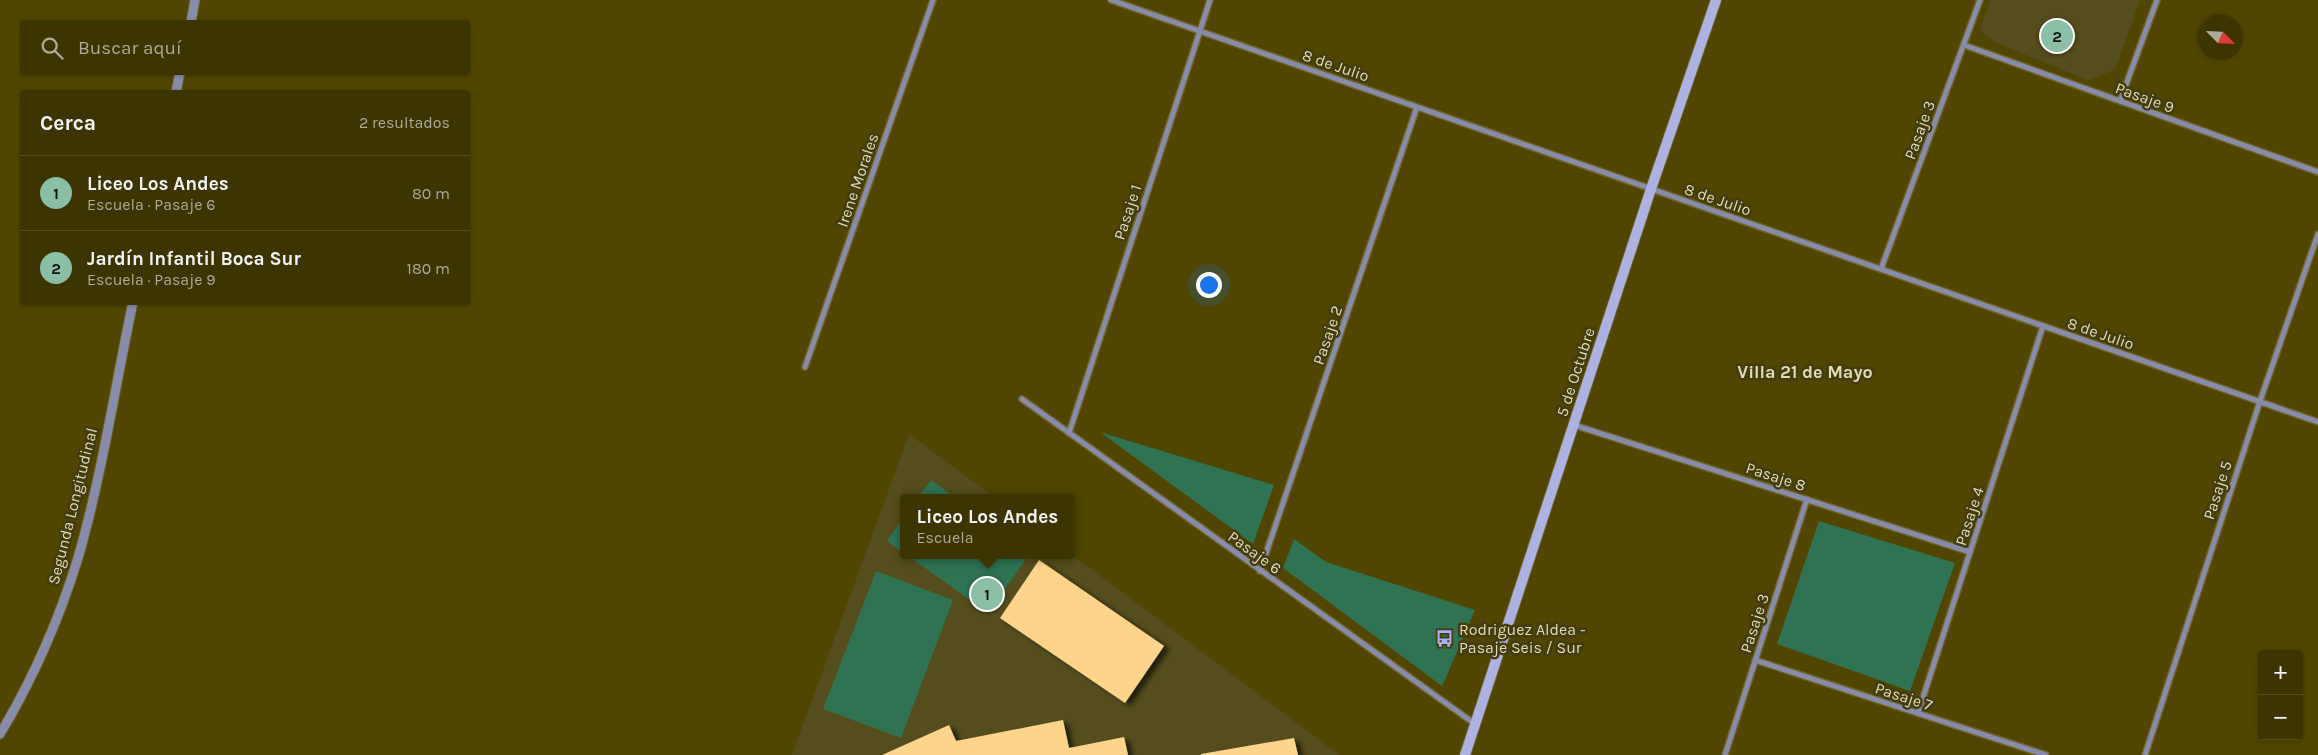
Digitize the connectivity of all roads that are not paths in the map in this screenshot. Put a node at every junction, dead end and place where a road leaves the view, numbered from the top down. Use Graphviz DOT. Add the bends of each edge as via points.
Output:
graph roads {
  1 [pos="195,0"];
  2 [pos="933,0"];
  3 [pos="1111,0"];
  4 [pos="1210,0"];
  5 [pos="1716,0"];
  6 [pos="1980,0"];
  7 [pos="2158,0"];
  8 [pos="191,20"];
  9 [pos="1199,31"];
  10 [pos="1964,45"];
  11 [pos="179,75"];
  12 [pos="176,90"];
  13 [pos="2120,102"];
  14 [pos="1417,107"];
  15 [pos="2318,172"];
  16 [pos="1650,189"];
  17 [pos="2318,234"];
  18 [pos="1881,270"];
  19 [pos="132,305"];
  20 [pos="2043,326"];
  21 [pos="805,367"];
  22 [pos="1022,399"];
  23 [pos="2260,401"];
  24 [pos="2318,422"];
  25 [pos="1574,424"];
  26 [pos="1070,433"];
  27 [pos="1807,499"];
  28 [pos="1970,552"];
  29 [pos="1260,571"];
  30 [pos="1755,660"];
  31 [pos="1918,713"];
  32 [pos="1475,724"];
  33 [pos="0,734"];
  34 [pos="1465,755"];
  35 [pos="1724,755"];
  36 [pos="2046,755"];
  37 [pos="2144,755"];
  1 -- 8 [label="street"];
  2 -- 21 [label="street, Irene Morales"];
  3 -- 9 [label="street, 8 de Julio"];
  4 -- 9 [label="street, Pasaje 1"];
  5 -- 16 [label="main road, 5 de Octubre"];
  6 -- 10 [label="street, Pasaje 3"];
  7 -- 13 [label="street"];
  9 -- 14 [label="street, 8 de Julio"];
  9 -- 26 [label="street, Pasaje 1"];
  10 -- 13 [label="street, Pasaje 9"];
  10 -- 18 [label="street, Pasaje 3"];
  11 -- 12 [label="street"];
  13 -- 15 [label="street, Pasaje 9"];
  14 -- 16 [label="street, 8 de Julio"];
  14 -- 29 [label="street, Pasaje 2"];
  16 -- 18 [label="street, 8 de Julio"];
  16 -- 25 [label="main road, 5 de Octubre"];
  17 -- 23 [label="street, Pasaje 5"];
  18 -- 20 [label="street, 8 de Julio"];
  19 -- 33 [label="street, Segunda Longitudinal" via="78,558 41,656"];
  20 -- 23 [label="street, 8 de Julio"];
  20 -- 28 [label="street, Pasaje 4"];
  22 -- 26 [label="street, Pasaje 6"];
  23 -- 24 [label="street, 8 de Julio"];
  23 -- 37 [label="street, Pasaje 5"];
  25 -- 27 [label="street, Pasaje 8"];
  25 -- 32 [label="main road, 5 de Octubre"];
  26 -- 29 [label="street, Pasaje 6"];
  27 -- 28 [label="street, Pasaje 8"];
  27 -- 30 [label="street, Pasaje 3"];
  28 -- 31 [label="street, Pasaje 4"];
  29 -- 32 [label="street, Pasaje 6"];
  30 -- 31 [label="street, Pasaje 7"];
  30 -- 35 [label="street, Pasaje 3"];
  31 -- 36 [label="street, Pasaje 7"];
  32 -- 34 [label="main road, 5 de Octubre"];
}
